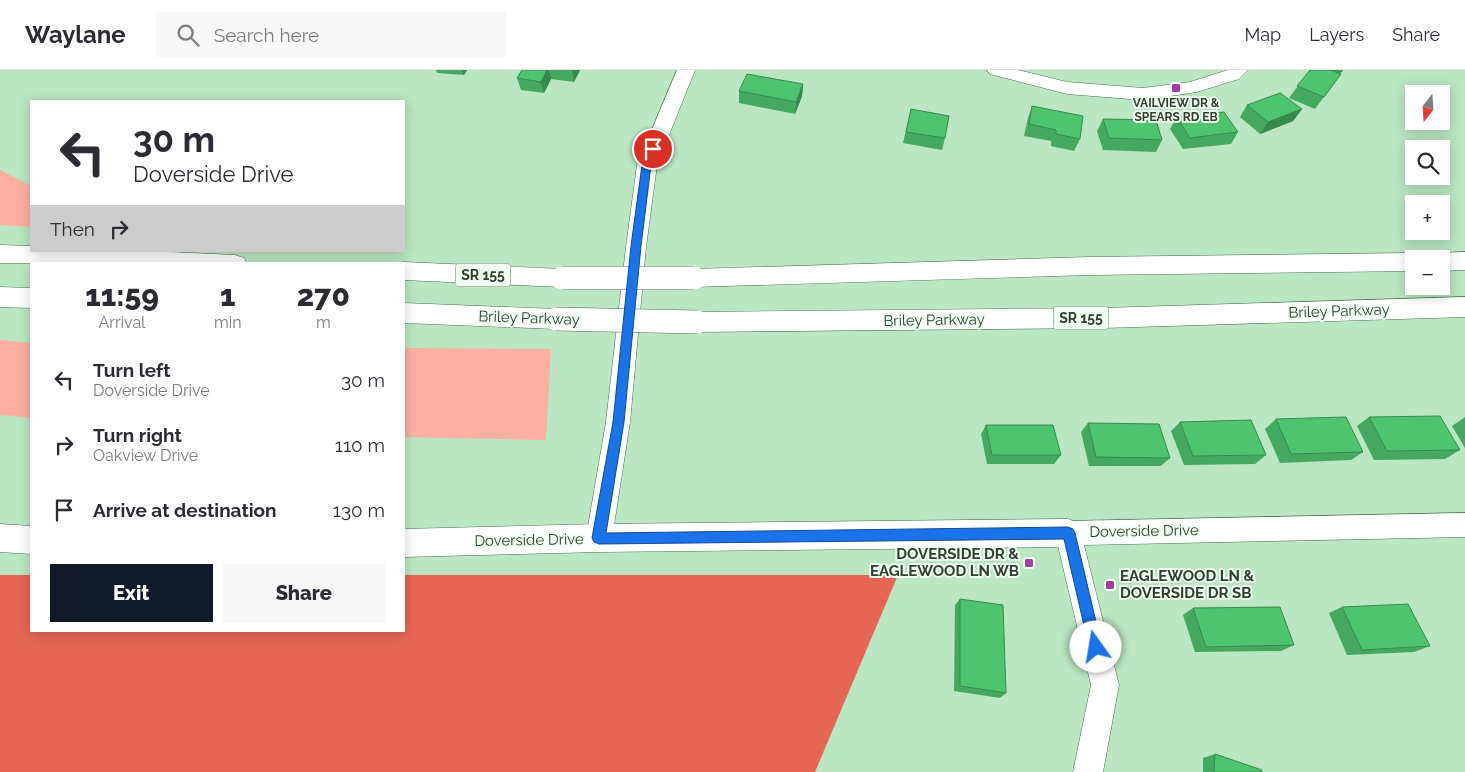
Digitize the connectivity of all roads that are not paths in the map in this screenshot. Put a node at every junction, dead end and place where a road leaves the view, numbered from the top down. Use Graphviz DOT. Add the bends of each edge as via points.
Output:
graph roads {
  1 [pos="686,70"];
  2 [pos="996,70"];
  3 [pos="1238,70"];
  4 [pos="0,254"];
  5 [pos="1465,261"];
  6 [pos="187,262"];
  7 [pos="1405,262"];
  8 [pos="1450,262"];
  9 [pos="405,271"];
  10 [pos="0,297"];
  11 [pos="30,298"];
  12 [pos="1465,307"];
  13 [pos="405,313"];
  14 [pos="1465,524"];
  15 [pos="1068,533"];
  16 [pos="0,538"];
  17 [pos="599,538"];
  18 [pos="30,540"];
  19 [pos="405,543"];
  20 [pos="1088,772"];
  1 -- 17 [label="street" via="647,165 618,422"];
  2 -- 3 [label="street" via="1067,88 1143,94 1191,88 1234,75"];
  4 -- 6 [label="main road"];
  5 -- 8 [label="main road"];
  7 -- 9 [label="main road, SR 155, bridge" via="1089,266 694,278 562,278"];
  10 -- 11 [label="main road"];
  12 -- 13 [label="main road, Briley Parkway / SR 155, bridge" via="1103,318 697,322"];
  14 -- 15 [label="street, Doverside Drive"];
  15 -- 17 [label="main road, Doverside Drive"];
  15 -- 20 [label="street" via="1105,685"];
  16 -- 18 [label="main road"];
  17 -- 19 [label="main road, Doverside Drive"];
}
